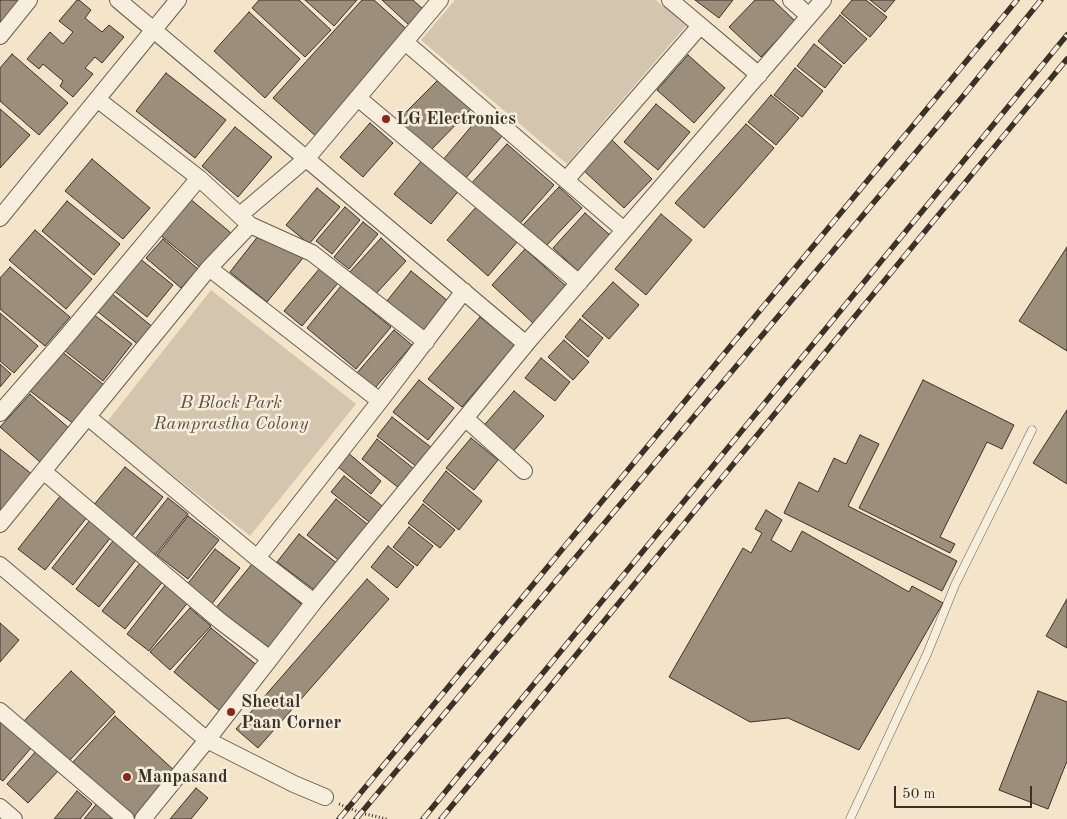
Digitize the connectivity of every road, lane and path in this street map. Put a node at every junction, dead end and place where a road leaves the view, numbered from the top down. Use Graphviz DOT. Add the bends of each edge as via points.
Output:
graph roads {
  1 [pos="29,0"];
  2 [pos="118,0"];
  3 [pos="178,0"];
  4 [pos="440,0"];
  5 [pos="670,0"];
  6 [pos="791,0"];
  7 [pos="823,0"];
  8 [pos="809,16"];
  9 [pos="700,26"];
  10 [pos="154,29"];
  11 [pos="0,36"];
  12 [pos="404,42"];
  13 [pos="759,75"];
  14 [pos="358,98"];
  15 [pos="97,99"];
  16 [pos="307,158"];
  17 [pos="199,178"];
  18 [pos="566,180"];
  19 [pos="0,218"];
  20 [pos="245,220"];
  21 [pos="624,230"];
  22 [pos="209,268"];
  23 [pos="579,283"];
  24 [pos="464,291"];
  25 [pos="426,342"];
  26 [pos="526,344"];
  27 [pos="380,401"];
  28 [pos="0,412"];
  29 [pos="88,417"];
  30 [pos="465,418"];
  31 [pos="1032,430"];
  32 [pos="44,471"];
  33 [pos="524,471"];
  34 [pos="0,524"];
  35 [pos="257,558"];
  36 [pos="0,565"];
  37 [pos="314,602"];
  38 [pos="270,659"];
  39 [pos="0,711"];
  40 [pos="208,740"];
  41 [pos="325,798"];
  42 [pos="0,806"];
  43 [pos="14,819"];
  44 [pos="126,819"];
  45 [pos="143,819"];
  46 [pos="387,819"];
  47 [pos="850,819"];
  1 -- 11 [label="street"];
  2 -- 10 [label="street"];
  3 -- 10 [label="street"];
  4 -- 12 [label="street"];
  5 -- 9 [label="street"];
  6 -- 8 [label="street"];
  7 -- 8 [label="street"];
  8 -- 13 [label="street"];
  9 -- 13 [label="street"];
  9 -- 18 [label="street"];
  10 -- 15 [label="street"];
  10 -- 16 [label="street"];
  12 -- 14 [label="street"];
  12 -- 18 [label="street"];
  13 -- 21 [label="street"];
  14 -- 16 [label="street"];
  14 -- 23 [label="street"];
  15 -- 17 [label="street"];
  15 -- 19 [label="street"];
  16 -- 20 [label="street"];
  16 -- 24 [label="street"];
  17 -- 20 [label="street"];
  17 -- 28 [label="street"];
  18 -- 21 [label="street"];
  20 -- 22 [label="street"];
  20 -- 25 [label="street" via="312,253"];
  21 -- 23 [label="street"];
  22 -- 27 [label="street"];
  22 -- 29 [label="street"];
  23 -- 26 [label="street"];
  24 -- 25 [label="street"];
  24 -- 26 [label="street"];
  25 -- 27 [label="street"];
  26 -- 30 [label="street"];
  27 -- 35 [label="street"];
  29 -- 32 [label="street"];
  29 -- 35 [label="street"];
  30 -- 33 [label="street"];
  30 -- 37 [label="street"];
  31 -- 47 [label="lane" via="955,585 927,654"];
  32 -- 34 [label="street"];
  32 -- 38 [label="street" via="220,621"];
  35 -- 37 [label="street"];
  36 -- 40 [label="street"];
  37 -- 38 [label="street"];
  38 -- 40 [label="street"];
  39 -- 44 [label="street"];
  40 -- 41 [label="street"];
  40 -- 45 [label="street"];
  41 -- 46 [label="path" via="361,813"];
  42 -- 43 [label="street"];
}
